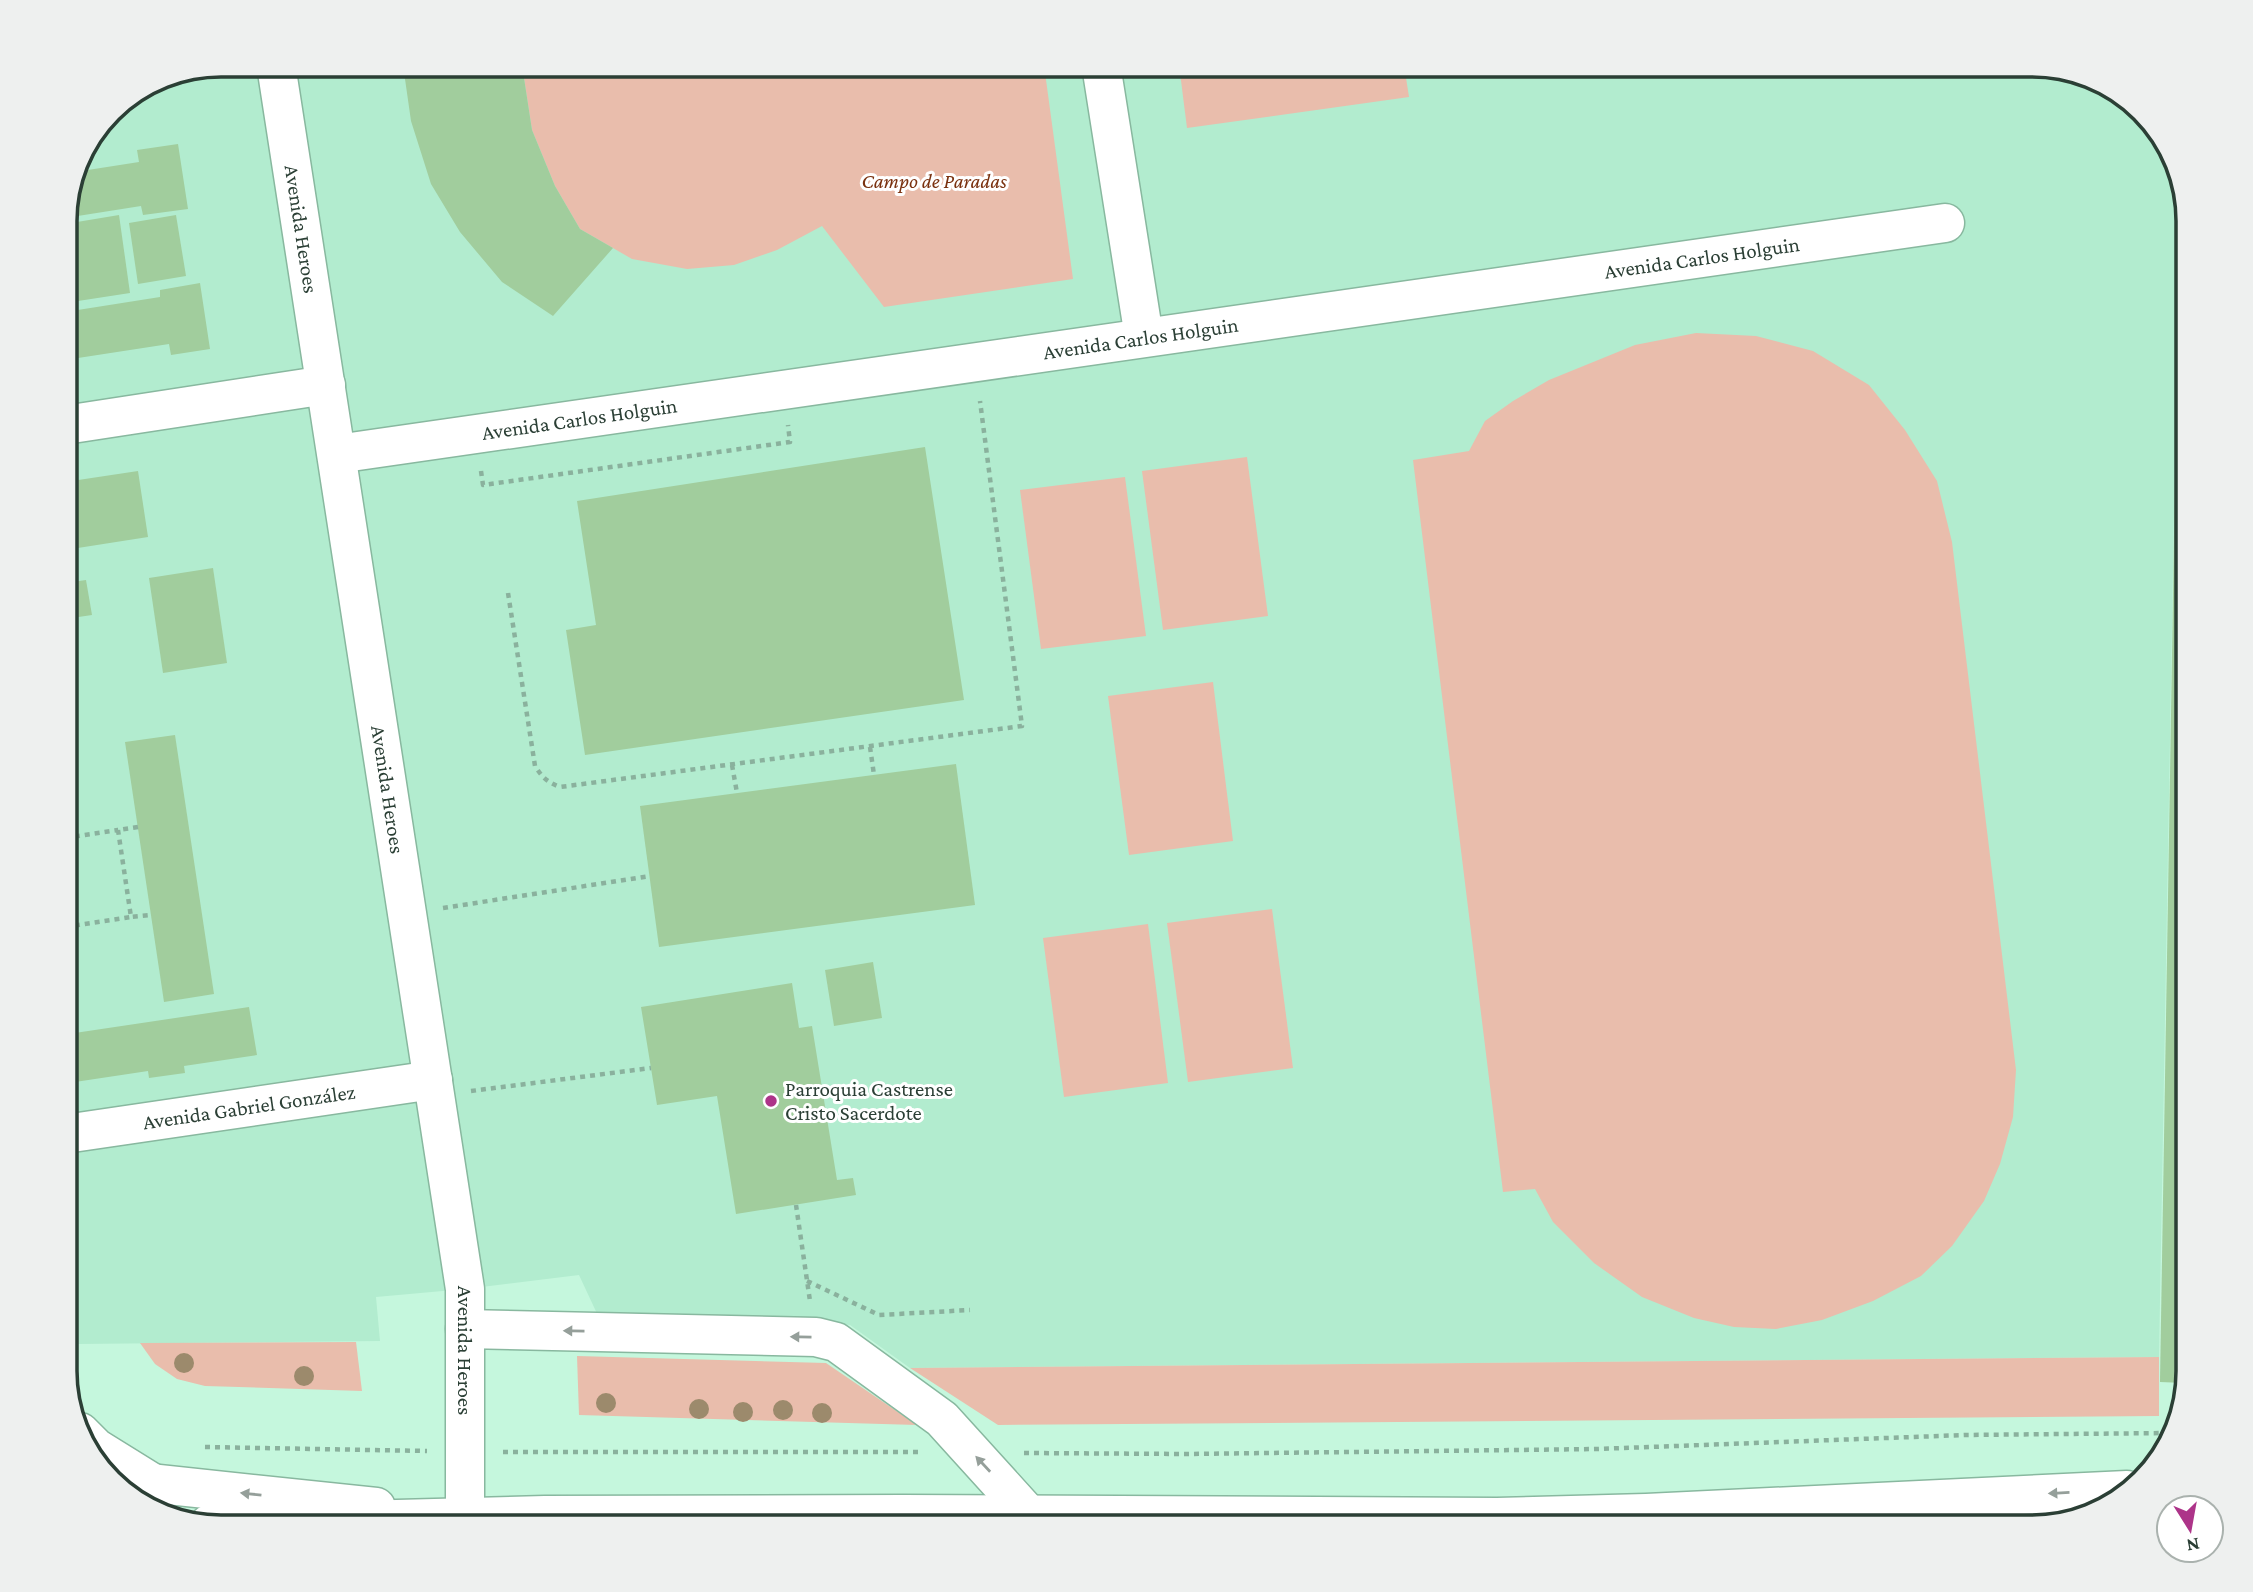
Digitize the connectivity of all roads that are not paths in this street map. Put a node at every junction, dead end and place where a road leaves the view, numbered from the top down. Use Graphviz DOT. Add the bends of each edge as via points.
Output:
graph roads {
  1 [pos="278,77"];
  2 [pos="1103,77"];
  3 [pos="1945,223"];
  4 [pos="1144,337"];
  5 [pos="326,385"];
  6 [pos="77,423"];
  7 [pos="337,454"];
  8 [pos="434,1088"];
  9 [pos="77,1133"];
  10 [pos="465,1329"];
  11 [pos="102,1452"];
  12 [pos="128,1481"];
  13 [pos="154,1484"];
  14 [pos="2112,1491"];
  15 [pos="456,1515"];
  16 [pos="466,1515"];
  17 [pos="1029,1515"];
  18 [pos="1572,1515"];
  1 -- 5 [label="main road, Avenida Heroes"];
  2 -- 4 [label="main road"];
  3 -- 4 [label="main road, Avenida Carlos Holguin"];
  4 -- 7 [label="main road, Avenida Carlos Holguin"];
  5 -- 6 [label="main road"];
  5 -- 7 [label="main road, Avenida Heroes"];
  7 -- 8 [label="main road, Avenida Heroes"];
  8 -- 9 [label="main road, Avenida Gabriel González"];
  8 -- 10 [label="main road, Avenida Heroes" via="465,1289"];
  10 -- 16 [label="main road, Avenida Heroes"];
  17 -- 10 [label="main road, one-way" via="942,1419 836,1342 816,1337"];
  11 -- 13 [label="main road"];
  12 -- 13 [label="main road"];
  15 -- 13 [label="main road, one-way"];
  14 -- 18 [label="main road, one-way"];
}
